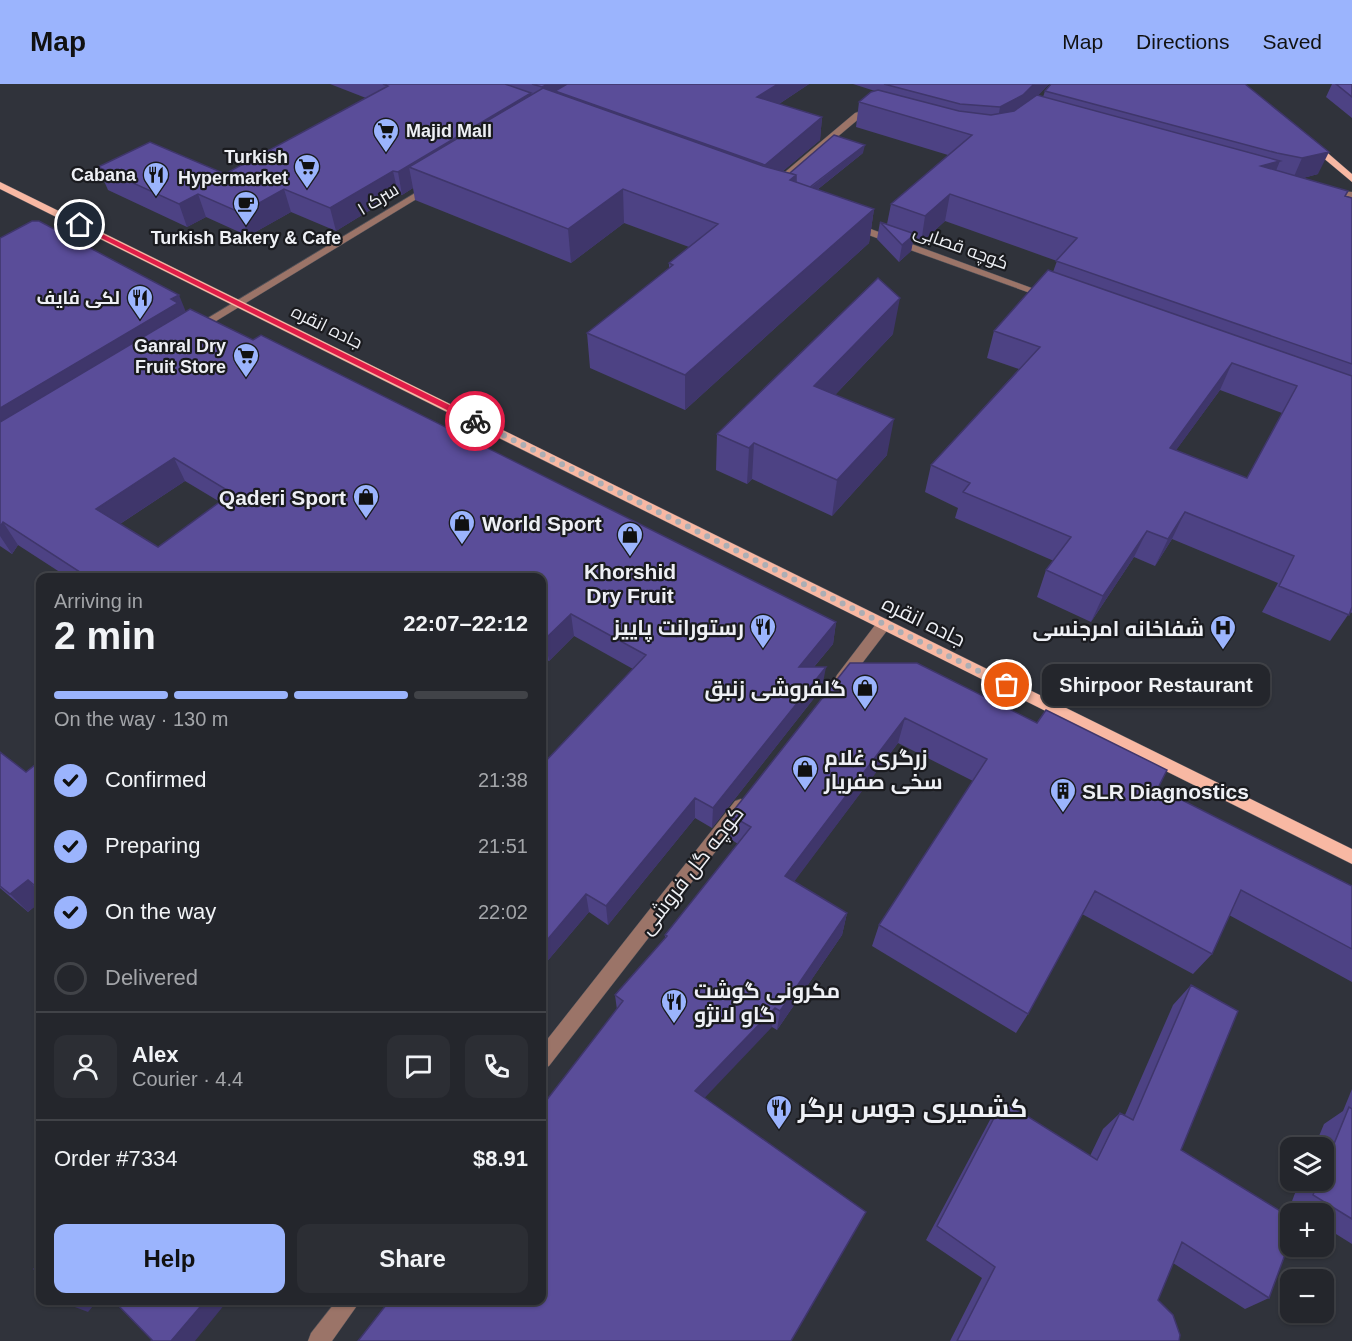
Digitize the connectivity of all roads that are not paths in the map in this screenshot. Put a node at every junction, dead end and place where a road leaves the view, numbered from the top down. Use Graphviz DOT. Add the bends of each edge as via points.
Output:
graph roads {
  1 [pos="887,113"];
  2 [pos="1307,140"];
  3 [pos="1352,179"];
  4 [pos="437,182"];
  5 [pos="0,185"];
  6 [pos="1320,192"];
  7 [pos="764,195"];
  8 [pos="1352,195"];
  9 [pos="842,222"];
  10 [pos="1066,302"];
  11 [pos="238,304"];
  12 [pos="179,339"];
  13 [pos="638,502"];
  14 [pos="884,624"];
  15 [pos="833,689"];
  16 [pos="753,791"];
  17 [pos="1352,857"];
  18 [pos="546,1055"];
  19 [pos="347,1305"];
  20 [pos="320,1341"];
  1 -- 7 [label="street" via="874,110 858,115"];
  2 -- 3 [label="main road"];
  4 -- 11 [label="street, سرک ۱"];
  5 -- 11 [label="main road, جاده انقره"];
  6 -- 8 [label="street"];
  9 -- 10 [label="street, کوچه قصابی"];
  11 -- 12 [label="street, سرک ۱"];
  11 -- 13 [label="main road, جاده انقره"];
  13 -- 14 [label="main road, جادہ انقرہ"];
  14 -- 15 [label="street"];
  14 -- 17 [label="main road, جادہ انقرہ"];
  16 -- 18 [label="street, کوچه گل فروشی"];
  19 -- 20 [label="street"];
}
